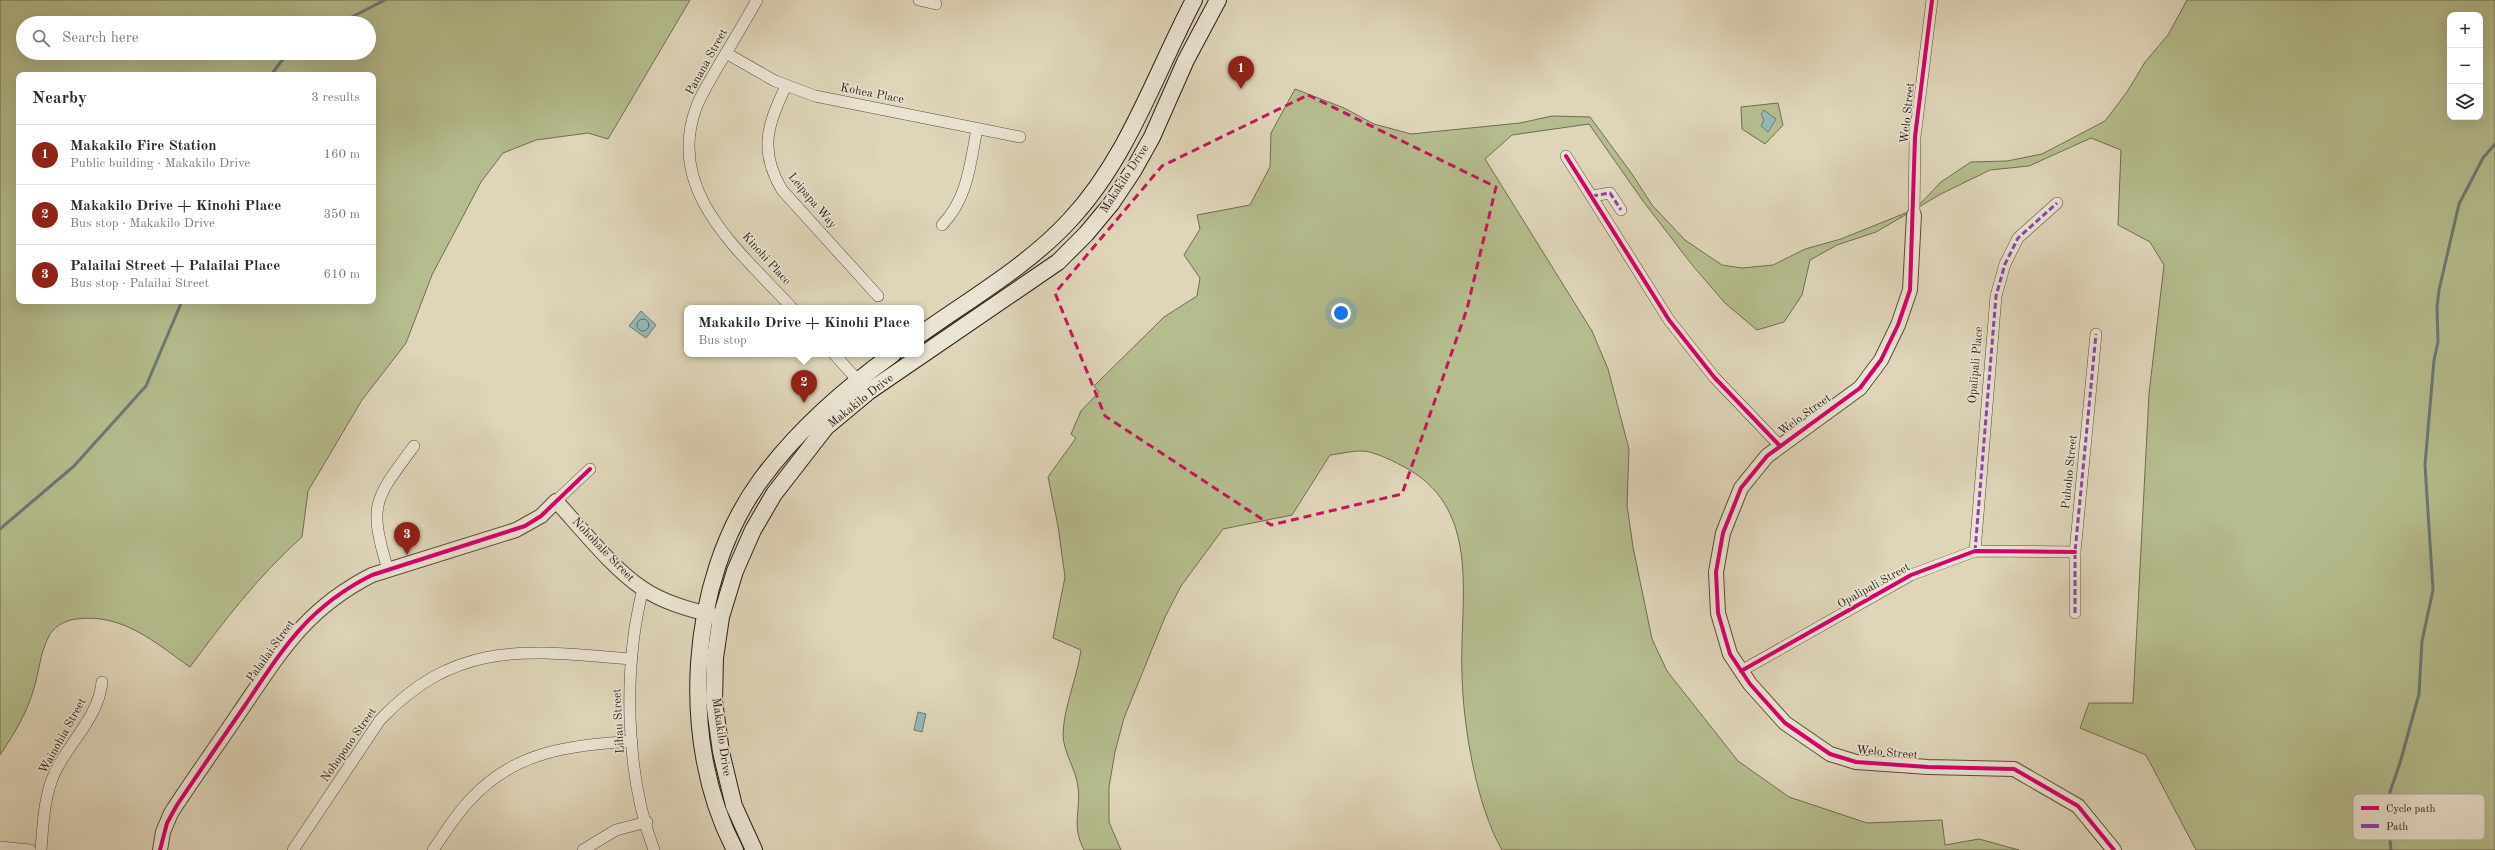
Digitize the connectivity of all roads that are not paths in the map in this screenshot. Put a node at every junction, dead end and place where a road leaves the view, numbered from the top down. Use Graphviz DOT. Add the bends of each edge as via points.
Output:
graph roads {
  1 [pos="757,0"];
  2 [pos="919,0"];
  3 [pos="1194,0"];
  4 [pos="1218,0"];
  5 [pos="1932,0"];
  6 [pos="936,4"];
  7 [pos="1168,50"];
  8 [pos="726,53"];
  9 [pos="1186,60"];
  10 [pos="786,86"];
  11 [pos="977,128"];
  12 [pos="1020,137"];
  13 [pos="1566,156"];
  14 [pos="1592,196"];
  15 [pos="2057,204"];
  16 [pos="1621,210"];
  17 [pos="1914,215"];
  18 [pos="942,225"];
  19 [pos="720,228"];
  20 [pos="878,296"];
  21 [pos="789,305"];
  22 [pos="924,332"];
  23 [pos="2096,334"];
  24 [pos="924,354"];
  25 [pos="837,357"];
  26 [pos="889,357"];
  27 [pos="919,357"];
  28 [pos="858,380"];
  29 [pos="868,392"];
  30 [pos="414,446"];
  31 [pos="1780,446"];
  32 [pos="590,469"];
  33 [pos="556,501"];
  34 [pos="1975,551"];
  35 [pos="2075,552"];
  36 [pos="388,570"];
  37 [pos="643,589"];
  38 [pos="2075,613"];
  39 [pos="713,615"];
  40 [pos="632,658"];
  41 [pos="1741,671"];
  42 [pos="102,682"];
  43 [pos="632,741"];
  44 [pos="647,822"];
  45 [pos="0,847"];
  46 [pos="30,850"];
  47 [pos="41,850"];
  48 [pos="160,850"];
  49 [pos="293,850"];
  50 [pos="433,850"];
  51 [pos="583,850"];
  52 [pos="654,850"];
  53 [pos="735,850"];
  54 [pos="754,850"];
  55 [pos="2114,850"];
  1 -- 8 [label="street, Panana Street"];
  2 -- 6 [label="street"];
  3 -- 7 [label="main road, Makakilo Drive"];
  4 -- 9 [label="main road, Makakilo Drive"];
  5 -- 17 [label="street, Welo Street" via="1915,138"];
  7 -- 9 [label="main road"];
  7 -- 22 [label="main road, Makakilo Drive" via="1115,160 1070,220 1044,246"];
  8 -- 10 [label="street, Kohea Place"];
  8 -- 19 [label="street, Panana Street" via="696,108 689,136 690,164 697,192"];
  9 -- 24 [label="main road, Makakilo Drive" via="1152,136 1133,171 1111,204 1086,234 1058,262"];
  10 -- 11 [label="street, Kohea Place" via="835,101"];
  10 -- 20 [label="street, Leipapa Way" via="768,131 769,157 774,174 782,190"];
  11 -- 12 [label="street, Kohea Place"];
  11 -- 18 [label="street" via="964,193 955,211"];
  13 -- 14 [label="street"];
  14 -- 16 [label="street" via="1610,193"];
  14 -- 31 [label="street" via="1669,320 1714,377"];
  15 -- 34 [label="street, Opalipali Place" via="2018,238 2005,264 1996,296"];
  17 -- 31 [label="street, Welo Street" via="1910,290 1898,325 1881,360 1860,388"];
  19 -- 21 [label="street, Kinohi Place"];
  23 -- 35 [label="street, Puhoho Street"];
  25 -- 28 [label="street"];
  26 -- 28 [label="main road, Makakilo Drive"];
  27 -- 29 [label="main road, Makakilo Drive"];
  28 -- 29 [label="street"];
  28 -- 39 [label="main road, Makakilo Drive" via="787,446 759,482 719,562"];
  29 -- 39 [label="main road, Makakilo Drive" via="826,427 774,494 753,530"];
  30 -- 36 [label="street" via="388,481 378,502 377,533"];
  31 -- 41 [label="street, Welo Street" via="1767,456 1741,488 1723,533 1716,572 1718,613 1730,654"];
  32 -- 33 [label="street, Palailai Street"];
  33 -- 36 [label="street, Palailai Street" via="542,516 516,530"];
  33 -- 37 [label="street, Nohohale Street" via="624,574"];
  34 -- 35 [label="street, Opalipali Street"];
  34 -- 41 [label="street, Opalipali Street" via="1912,575"];
  35 -- 38 [label="street, Puhoho Street"];
  36 -- 48 [label="street, Palailai Street" via="372,575 334,597 317,610 288,642 171,813 163,832"];
  37 -- 39 [label="street, Nohohale Street" via="678,605"];
  37 -- 40 [label="street, Lihau Street" via="636,614"];
  39 -- 53 [label="main road, Makakilo Drive" via="698,655 698,701 703,756"];
  39 -- 54 [label="main road, Makakilo Drive" via="714,701 721,752 734,806"];
  40 -- 43 [label="street, Lihau Street"];
  40 -- 49 [label="street, Nohopono Street" via="515,652 471,660 431,678 395,704 380,720"];
  41 -- 55 [label="street, Welo Street" via="1785,722 1830,754 1856,762 2014,769 2078,806"];
  42 -- 47 [label="street, Wainohia Street" via="95,706 50,784"];
  43 -- 44 [label="street, Lihau Street" via="638,788"];
  43 -- 50 [label="street" via="555,750 518,763 501,773 471,798"];
  44 -- 51 [label="street" via="616,830"];
  44 -- 52 [label="street, Lihau Street"];
  45 -- 46 [label="street"];
}
